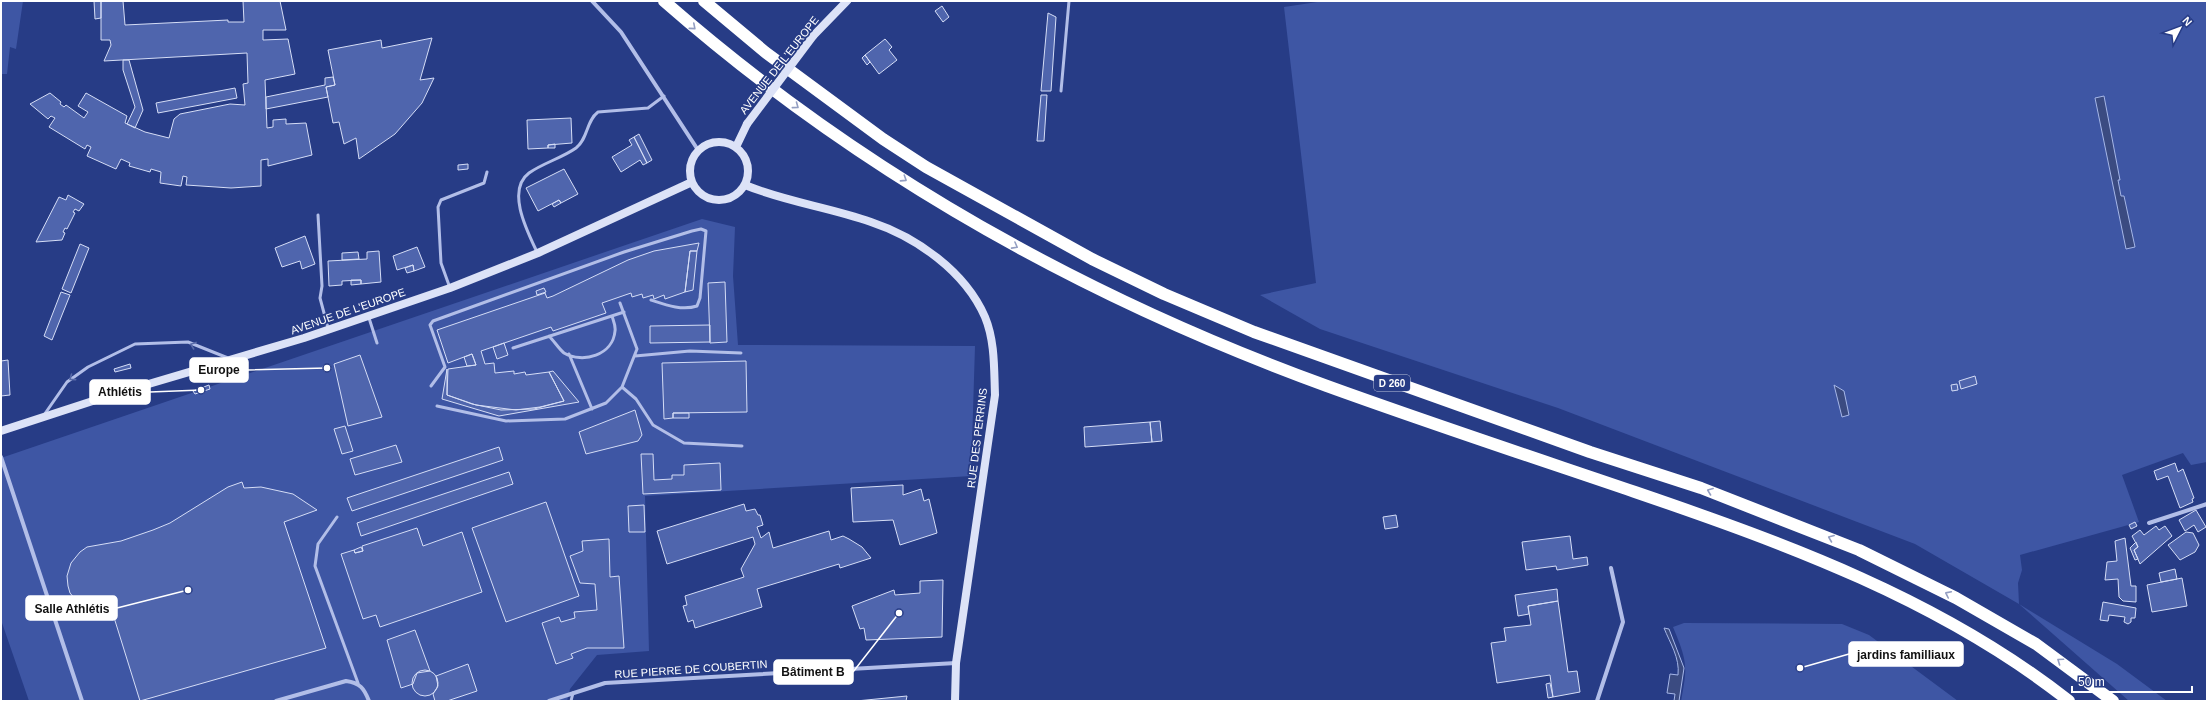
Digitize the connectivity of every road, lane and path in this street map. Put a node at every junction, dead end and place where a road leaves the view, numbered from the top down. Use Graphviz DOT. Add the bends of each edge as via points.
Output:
graph roads {
  1 [pos="592,1"];
  2 [pos="664,1"];
  3 [pos="704,1"];
  4 [pos="847,1"];
  5 [pos="1069,1"];
  6 [pos="1061,91"];
  7 [pos="664,96"];
  8 [pos="736,147"];
  9 [pos="698,150"];
  10 [pos="487,172"];
  11 [pos="692,182"];
  12 [pos="745,185"];
  13 [pos="318,215"];
  14 [pos="538,253"];
  15 [pos="450,288"];
  16 [pos="651,300"];
  17 [pos="620,303"];
  18 [pos="624,312"];
  19 [pos="368,316"];
  20 [pos="612,316"];
  21 [pos="329,330"];
  22 [pos="549,336"];
  23 [pos="377,343"];
  24 [pos="513,348"];
  25 [pos="741,353"];
  26 [pos="569,354"];
  27 [pos="635,356"];
  28 [pos="229,359"];
  29 [pos="431,386"];
  30 [pos="622,387"];
  31 [pos="438,406"];
  32 [pos="592,409"];
  33 [pos="43,418"];
  34 [pos="1,431"];
  35 [pos="742,446"];
  36 [pos="1,457"];
  37 [pos="2207,504"];
  38 [pos="337,517"];
  39 [pos="2149,523"];
  40 [pos="1611,568"];
  41 [pos="956,663"];
  42 [pos="358,683"];
  43 [pos="573,693"];
  44 [pos="82,701"];
  45 [pos="276,701"];
  46 [pos="369,701"];
  47 [pos="549,701"];
  48 [pos="571,701"];
  49 [pos="955,701"];
  50 [pos="1597,701"];
  51 [pos="2069,701"];
  52 [pos="2113,701"];
  1 -- 7 [label="street" via="621,32"];
  2 -- 51 [label="highway, D 260, one-way" via="714,45 826,128 994,235 1106,293 1261,361 1734,526 1850,572 1948,620 2008,657"];
  52 -- 3 [label="highway, D 260, one-way" via="2029,641 1956,598 1859,550 1701,488 1590,452 1254,332 1164,294 1092,259 1007,214 889,143 765,52"];
  4 -- 8 [label="street, AVENUE DE L'EUROPE, bridge" via="813,36 747,124"];
  5 -- 6 [label="lane"];
  7 -- 9 [label="street"];
  7 -- 14 [label="lane" via="648,108 598,112 592,116 577,148 529,173 520,182 517,191 525,229"];
  8 -- 9 [label="street" via="729,143 717,142"];
  8 -- 12 [label="street" via="747,160 749,168"];
  9 -- 11 [label="street" via="690,165"];
  10 -- 15 [label="lane" via="484,184 442,200 438,207 441,263"];
  11 -- 12 [label="street" via="704,197 722,200 732,198"];
  11 -- 14 [label="street, AVENUE DE L'EUROPE"];
  12 -- 41 [label="street, RUE DES PERRINS" via="768,194 871,222 909,239 962,280 985,317 993,350 996,395"];
  13 -- 21 [label="lane" via="322,286 320,298"];
  14 -- 15 [label="street, AVENUE DE L'EUROPE"];
  15 -- 19 [label="street, AVENUE DE L'EUROPE"];
  16 -- 29 [label="lane" via="689,308 697,306 700,298 706,231 692,231 624,252 433,321 430,325 445,367"];
  17 -- 18 [label="lane"];
  18 -- 20 [label="lane"];
  18 -- 27 [label="lane" via="637,349"];
  19 -- 21 [label="street, AVENUE DE L'EUROPE"];
  19 -- 23 [label="lane"];
  20 -- 22 [label="lane"];
  20 -- 26 [label="lane" via="616,329 614,339 604,351 592,358"];
  21 -- 28 [label="street, AVENUE DE L'EUROPE"];
  22 -- 24 [label="lane"];
  22 -- 26 [label="lane" via="563,352"];
  25 -- 27 [label="lane" via="690,351"];
  26 -- 32 [label="lane"];
  27 -- 30 [label="lane"];
  28 -- 33 [label="street, AVENUE DE L'EUROPE"];
  28 -- 33 [label="lane, one-way" via="188,342 135,344 88,367 67,382"];
  30 -- 32 [label="lane" via="606,403"];
  30 -- 35 [label="lane" via="636,399 653,425 684,443"];
  31 -- 32 [label="lane" via="506,421 565,419"];
  33 -- 34 [label="street, AVENUE DE L'EUROPE"];
  36 -- 44 [label="street"];
  37 -- 39 [label="street"];
  38 -- 42 [label="lane" via="318,544 316,566"];
  40 -- 50 [label="street" via="1623,622"];
  41 -- 43 [label="street, RUE PIERRE DE COUBERTIN" via="605,683"];
  41 -- 49 [label="street, RUE DES PERRINS"];
  42 -- 45 [label="street" via="346,681"];
  42 -- 46 [label="street" via="365,690"];
  43 -- 47 [label="street, RUE PIERRE DE COUBERTIN"];
  43 -- 48 [label="lane"];
}
